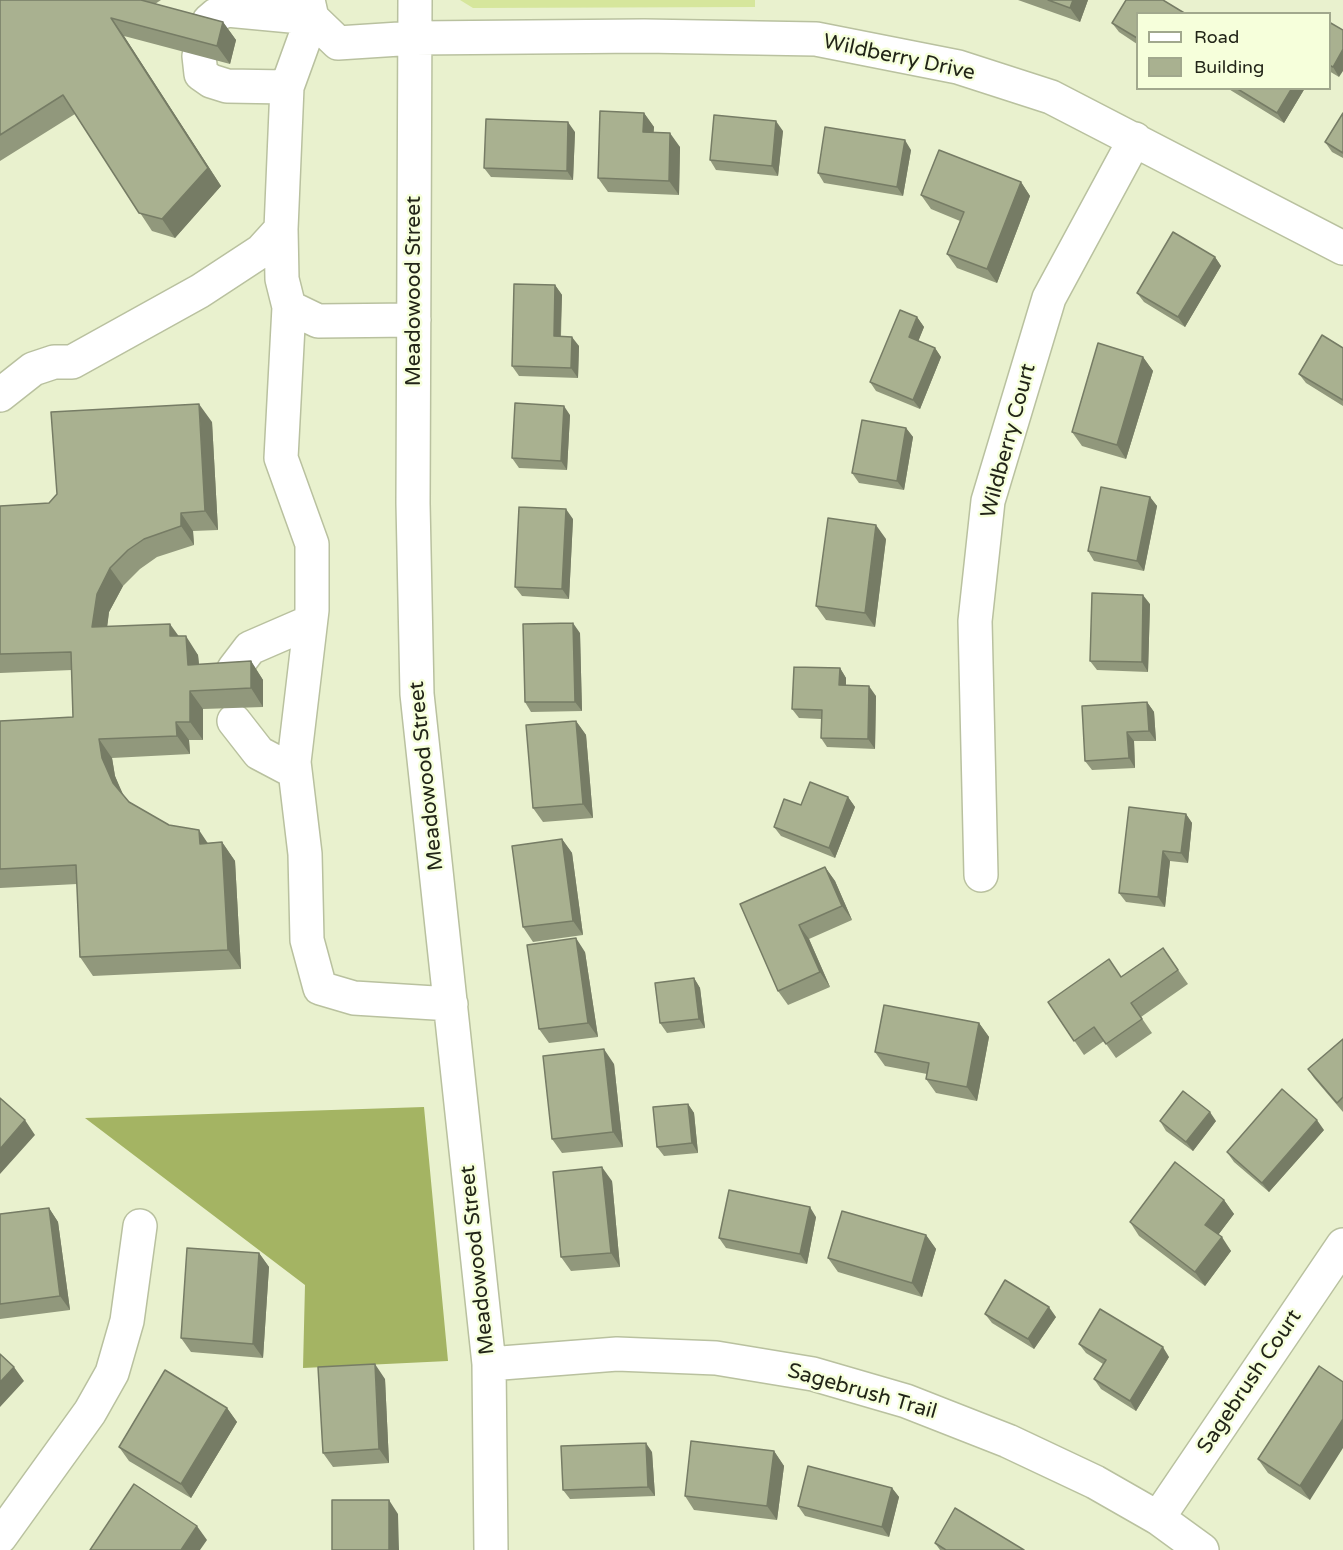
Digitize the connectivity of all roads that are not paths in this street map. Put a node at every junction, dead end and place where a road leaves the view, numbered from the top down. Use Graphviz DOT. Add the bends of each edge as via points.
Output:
graph roads {
  1 [pos="415,0"];
  2 [pos="310,9"];
  3 [pos="415,38"];
  4 [pos="287,87"];
  5 [pos="1135,139"];
  6 [pos="281,229"];
  7 [pos="1343,248"];
  8 [pos="289,307"];
  9 [pos="414,320"];
  10 [pos="0,395"];
  11 [pos="310,622"];
  12 [pos="234,669"];
  13 [pos="234,722"];
  14 [pos="294,772"];
  15 [pos="981,875"];
  16 [pos="451,1004"];
  17 [pos="140,1226"];
  18 [pos="1343,1245"];
  19 [pos="489,1364"];
  20 [pos="1158,1518"];
  21 [pos="0,1537"];
  22 [pos="0,1544"];
  23 [pos="8,1550"];
  24 [pos="491,1550"];
  25 [pos="1203,1550"];
  1 -- 3 [label="street, Meadowood Street"];
  2 -- 3 [label="street, Wildberry Drive" via="338,43"];
  2 -- 4 [label="street"];
  2 -- 4 [label="street" via="227,10 209,21 202,44 201,74 211,81 227,86"];
  3 -- 5 [label="street, Wildberry Drive" via="816,39 958,67 1051,97"];
  3 -- 9 [label="street, Meadowood Street"];
  4 -- 6 [label="street"];
  5 -- 7 [label="street, Wildberry Drive"];
  5 -- 15 [label="street, Wildberry Court" via="1049,298 988,501 975,621"];
  6 -- 8 [label="street" via="282,279"];
  6 -- 10 [label="street" via="261,251 200,291 72,362 54,362 33,369"];
  8 -- 9 [label="street" via="318,321"];
  8 -- 11 [label="street" via="281,458 312,544"];
  9 -- 16 [label="street, Meadowood Street" via="417,694"];
  11 -- 12 [label="street" via="250,648"];
  11 -- 14 [label="street"];
  13 -- 14 [label="street" via="259,753"];
  14 -- 16 [label="street" via="305,854 308,940 320,988 354,998"];
  16 -- 19 [label="street, Meadowood Street"];
  17 -- 21 [label="street" via="127,1321 112,1373 90,1412"];
  18 -- 20 [label="street, Sagebrush Court"];
  19 -- 20 [label="street, Sagebrush Trail" via="617,1354 716,1358 813,1374 906,1401 1008,1441 1095,1482"];
  19 -- 24 [label="street, Meadowood Street"];
  20 -- 25 [label="street, Sagebrush Trail"];
  22 -- 23 [label="street"];
}
